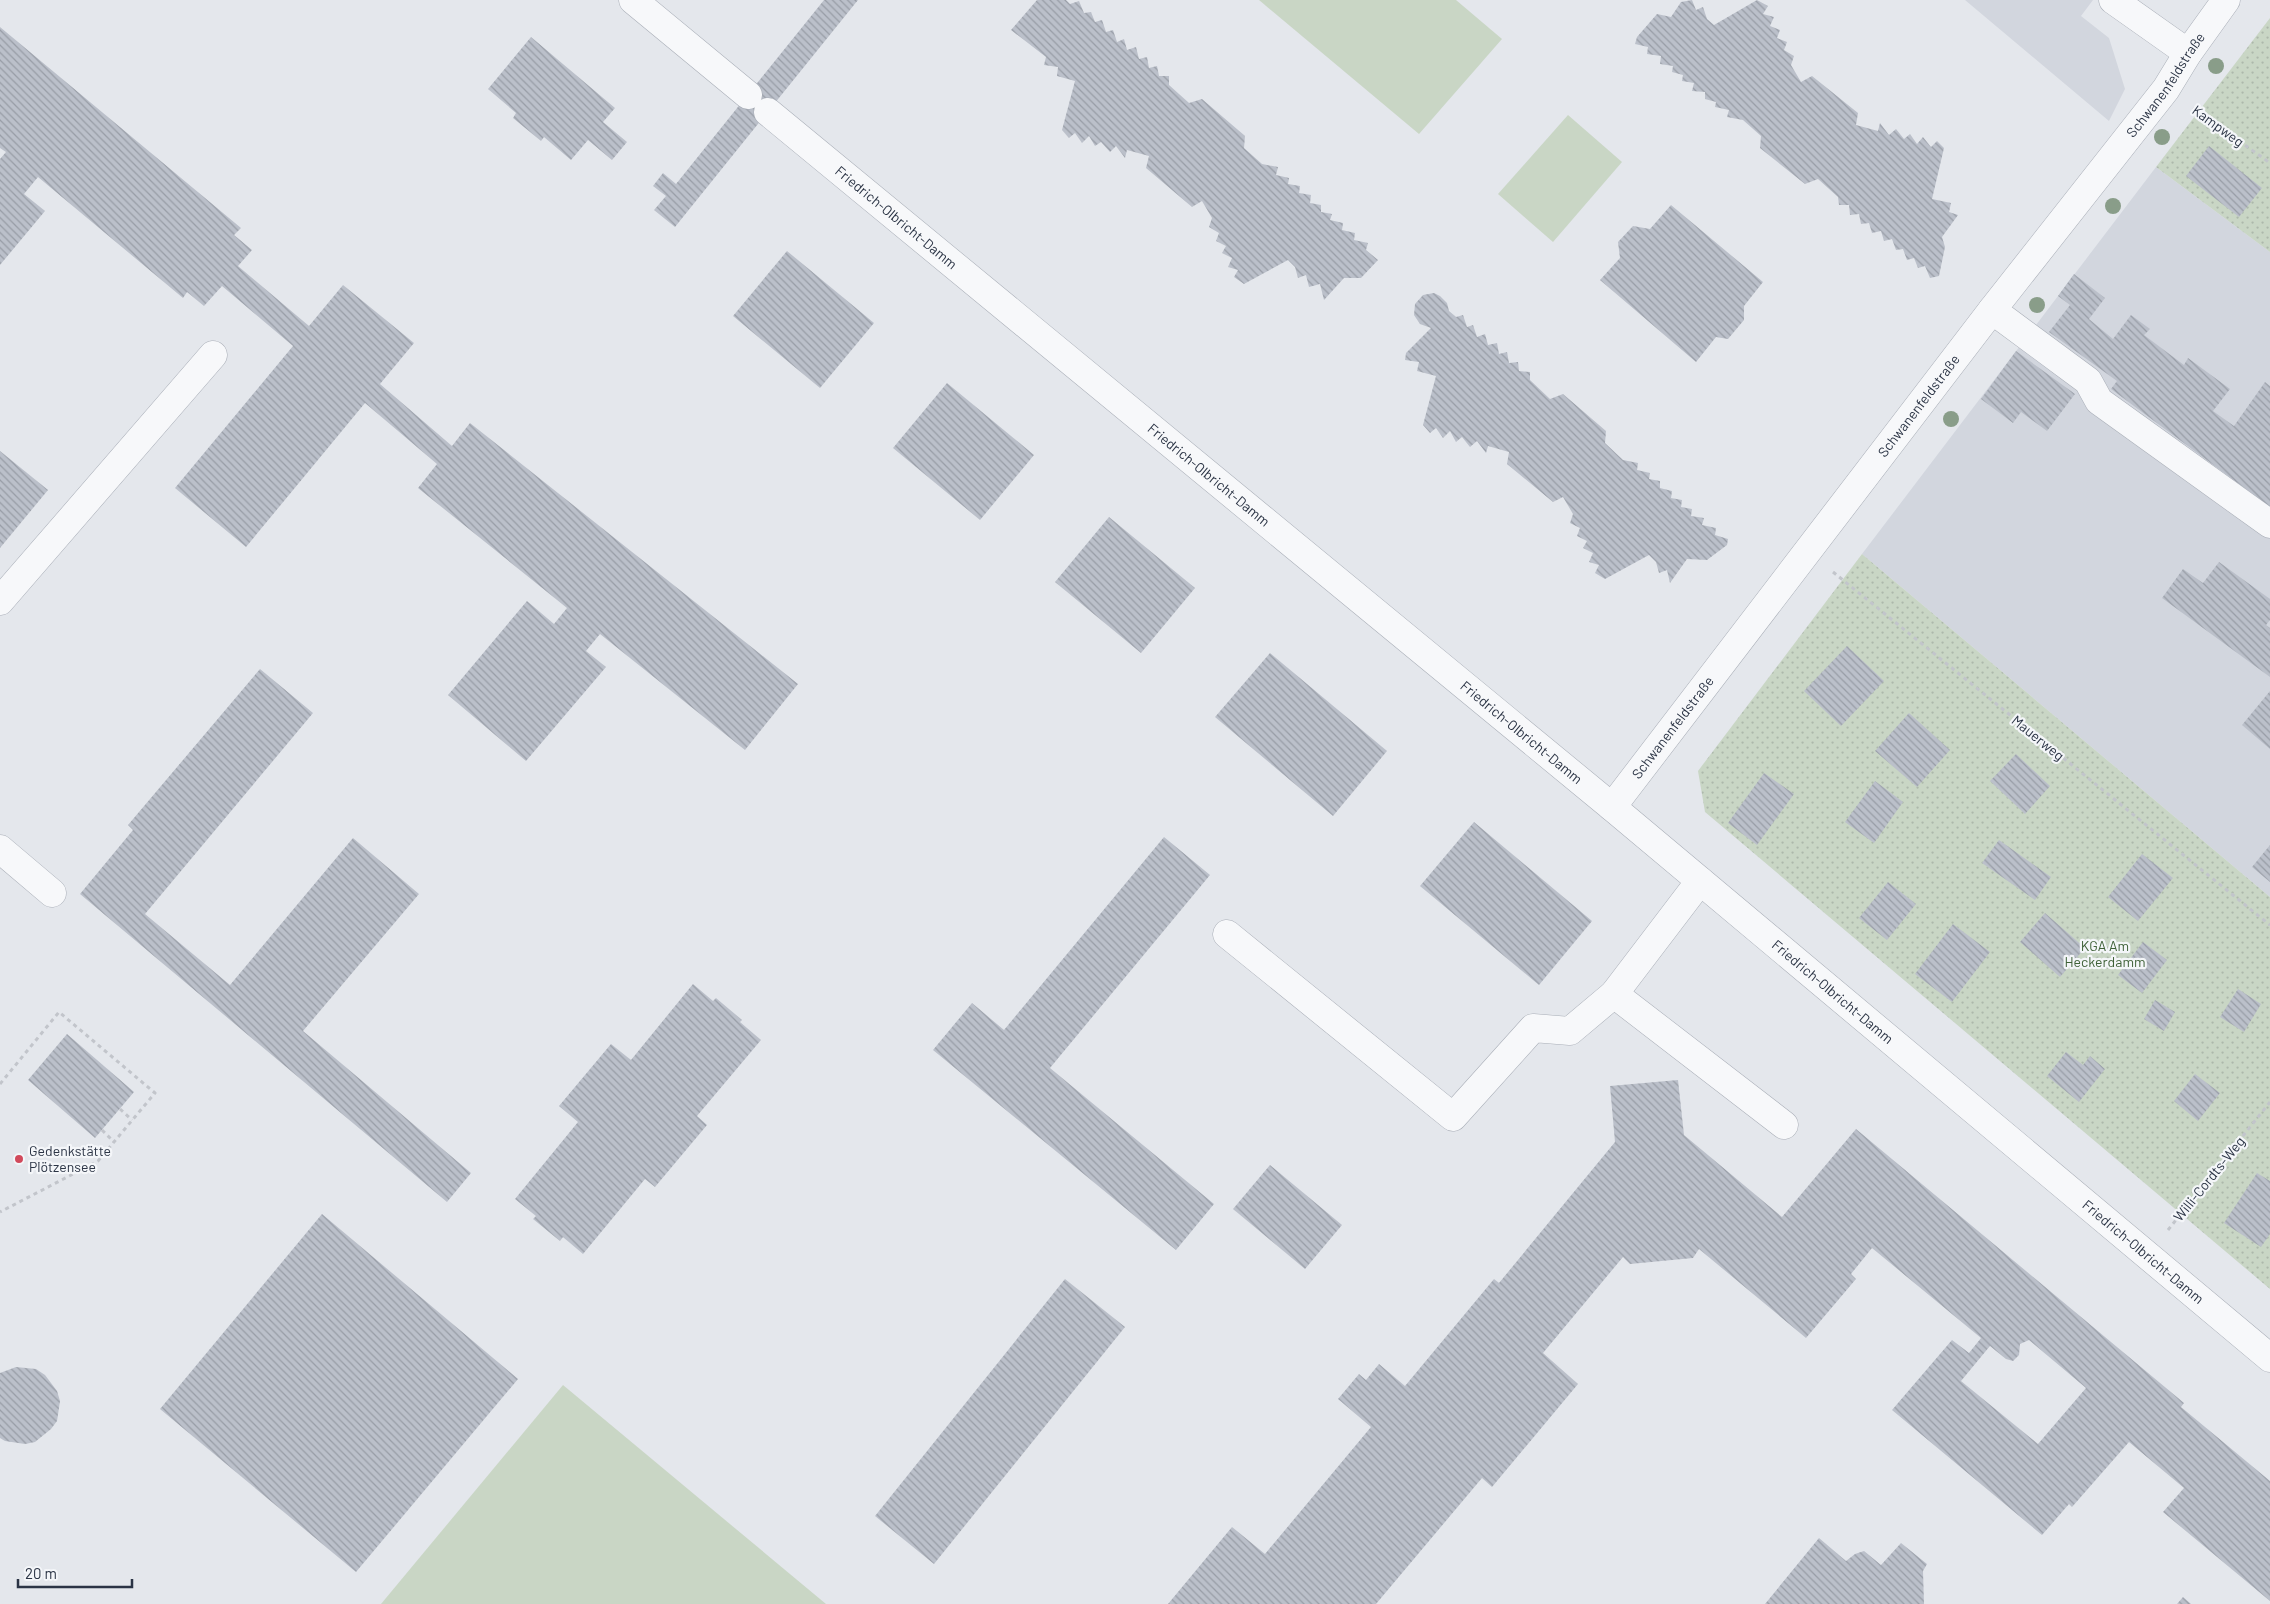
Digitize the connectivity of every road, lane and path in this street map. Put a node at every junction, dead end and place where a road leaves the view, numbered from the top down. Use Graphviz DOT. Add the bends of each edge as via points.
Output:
graph roads {
  1 [pos="633,0"];
  2 [pos="2113,0"];
  3 [pos="2225,1"];
  4 [pos="2188,53"];
  5 [pos="2166,89"];
  6 [pos="2270,163"];
  7 [pos="1992,310"];
  8 [pos="213,356"];
  9 [pos="2270,524"];
  10 [pos="1806,551"];
  11 [pos="0,601"];
  12 [pos="1612,807"];
  13 [pos="0,849"];
  14 [pos="1700,881"];
  15 [pos="52,893"];
  16 [pos="2270,925"];
  17 [pos="1227,934"];
  18 [pos="1614,994"];
  19 [pos="0,1084"];
  20 [pos="2270,1102"];
  21 [pos="120,1109"];
  22 [pos="132,1120"];
  23 [pos="1784,1125"];
  24 [pos="102,1130"];
  25 [pos="114,1142"];
  26 [pos="0,1212"];
  27 [pos="2148,1256"];
  28 [pos="2270,1358"];
  1 -- 12 [label="street, Friedrich-Olbricht-Damm"];
  2 -- 4 [label="street"];
  3 -- 4 [label="street, Schwanenfeldstraße"];
  4 -- 5 [label="street, Schwanenfeldstraße"];
  5 -- 6 [label="path, Kampweg"];
  5 -- 7 [label="street, Schwanenfeldstraße"];
  7 -- 9 [label="street" via="2088,381 2100,401"];
  7 -- 10 [label="street, Schwanenfeldstraße"];
  8 -- 11 [label="street"];
  10 -- 12 [label="street, Schwanenfeldstraße"];
  10 -- 16 [label="path, Mauerweg"];
  12 -- 14 [label="street, Friedrich-Olbricht-Damm"];
  13 -- 15 [label="street"];
  14 -- 18 [label="street"];
  14 -- 27 [label="street, Friedrich-Olbricht-Damm"];
  17 -- 18 [label="street" via="1453,1117 1533,1028 1570,1031"];
  18 -- 23 [label="street"];
  19 -- 22 [label="path" via="59,1012 155,1093"];
  20 -- 27 [label="path, Willi-Cordts-Weg"];
  21 -- 22 [label="path"];
  22 -- 25 [label="path"];
  24 -- 25 [label="path"];
  25 -- 26 [label="path" via="98,1161"];
  27 -- 28 [label="street, Friedrich-Olbricht-Damm"];
}
